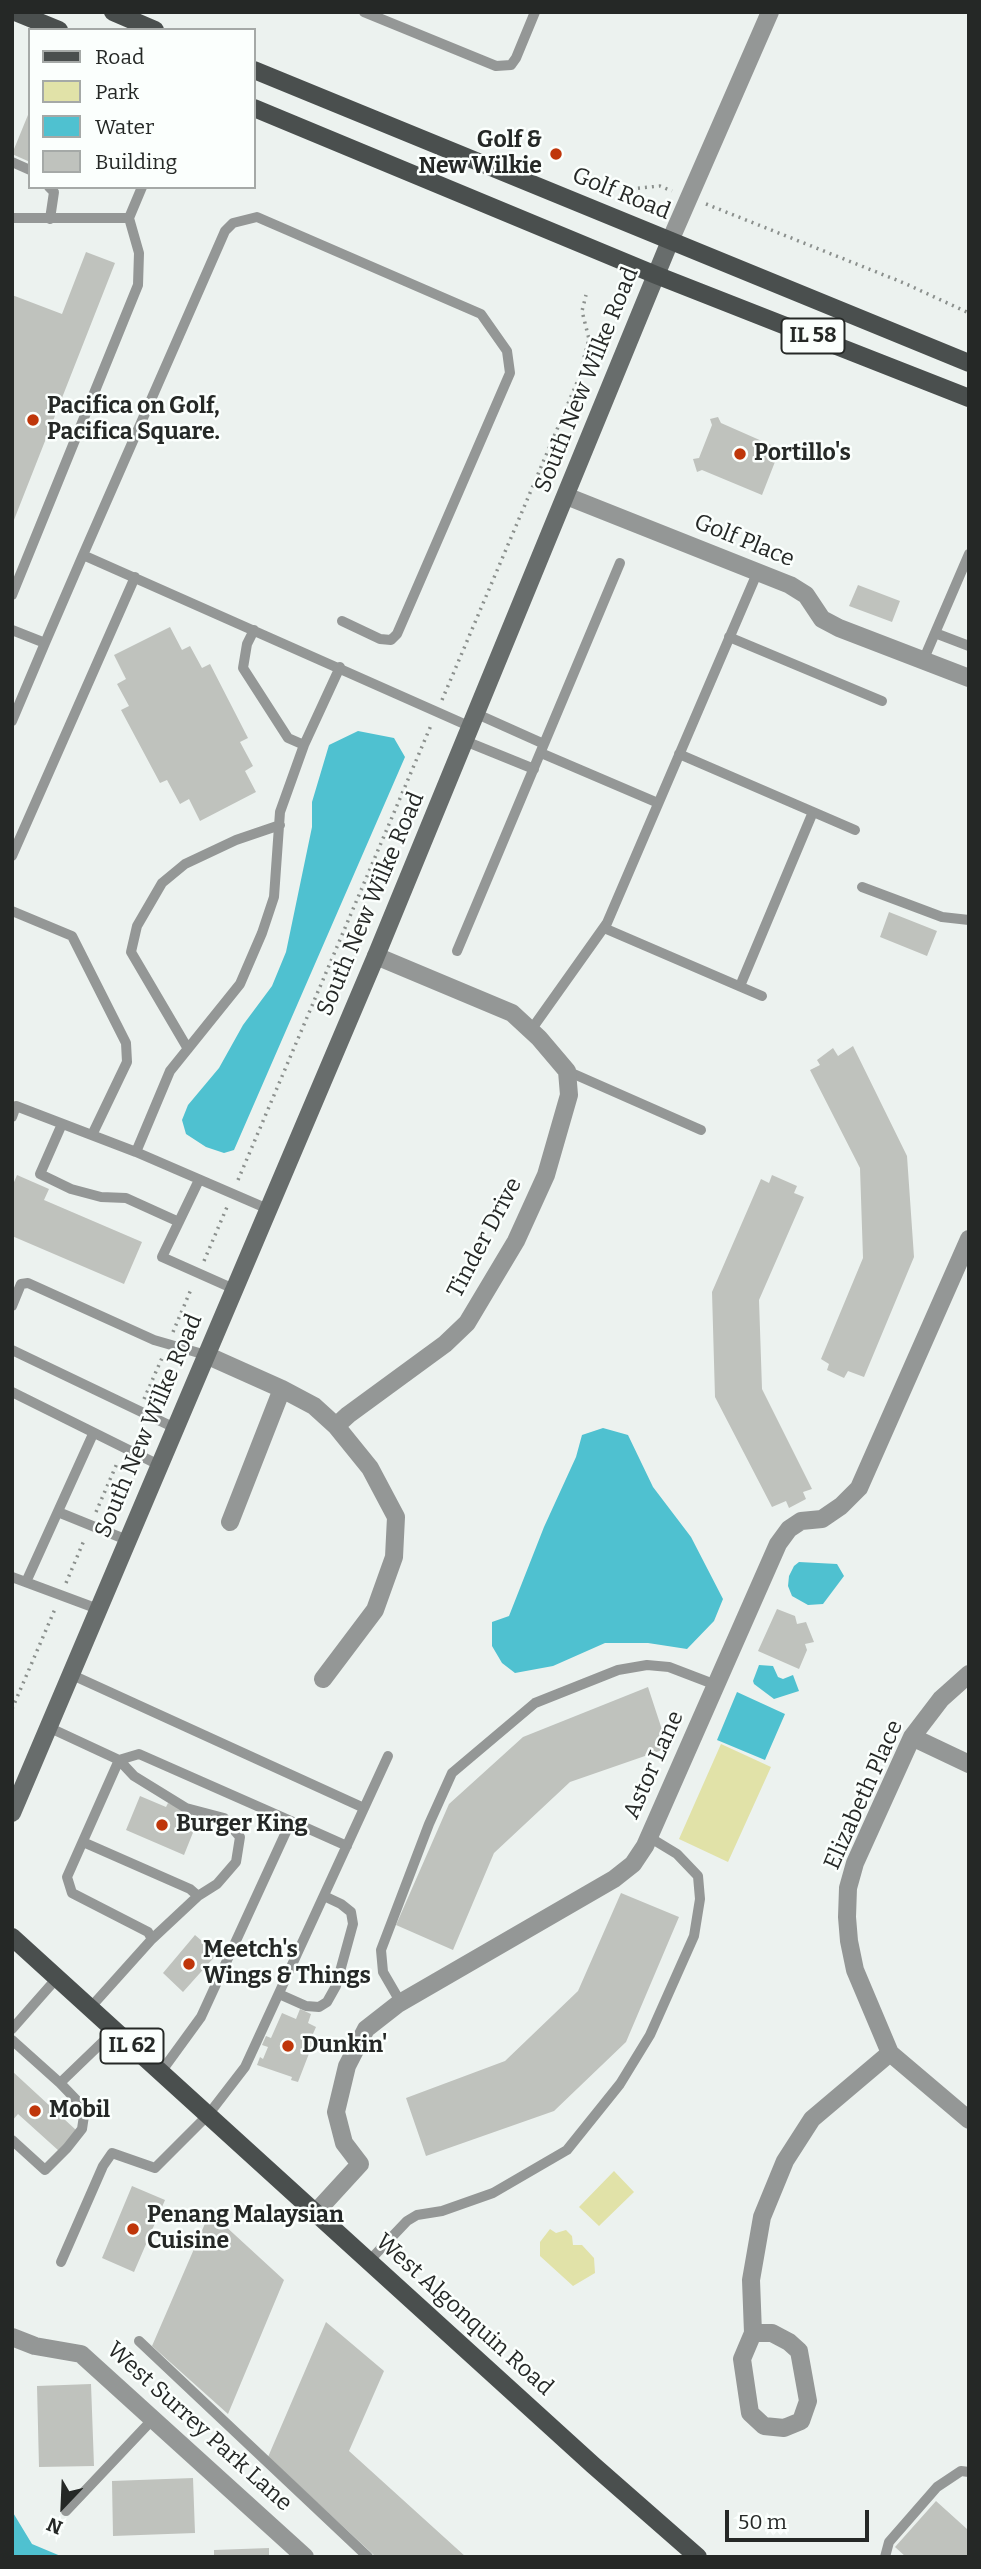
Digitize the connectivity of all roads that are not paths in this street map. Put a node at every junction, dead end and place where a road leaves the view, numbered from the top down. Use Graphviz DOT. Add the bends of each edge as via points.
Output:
graph roads {
  1 [pos="15,12"];
  2 [pos="113,12"];
  3 [pos="364,12"];
  4 [pos="535,12"];
  5 [pos="770,12"];
  6 [pos="54,28"];
  7 [pos="150,28"];
  8 [pos="256,72"];
  9 [pos="256,109"];
  10 [pos="12,162"];
  11 [pos="28,169"];
  12 [pos="51,189"];
  13 [pos="141,189"];
  14 [pos="12,218"];
  15 [pos="129,218"];
  16 [pos="50,219"];
  17 [pos="670,241"];
  18 [pos="656,275"];
  19 [pos="969,363"];
  20 [pos="969,398"];
  21 [pos="566,496"];
  22 [pos="969,554"];
  23 [pos="83,555"];
  24 [pos="620,563"];
  25 [pos="758,571"];
  26 [pos="135,577"];
  27 [pos="12,595"];
  28 [pos="342,621"];
  29 [pos="254,630"];
  30 [pos="12,631"];
  31 [pos="935,633"];
  32 [pos="730,637"];
  33 [pos="45,643"];
  34 [pos="969,646"];
  35 [pos="923,661"];
  36 [pos="340,667"];
  37 [pos="969,678"];
  38 [pos="882,701"];
  39 [pos="12,720"];
  40 [pos="471,727"];
  41 [pos="304,745"];
  42 [pos="542,749"];
  43 [pos="679,754"];
  44 [pos="534,769"];
  45 [pos="658,803"];
  46 [pos="813,812"];
  47 [pos="280,825"];
  48 [pos="855,830"];
  49 [pos="12,856"];
  50 [pos="862,887"];
  51 [pos="12,911"];
  52 [pos="969,920"];
  53 [pos="604,928"];
  54 [pos="457,951"];
  55 [pos="376,956"];
  56 [pos="740,986"];
  57 [pos="762,996"];
  58 [pos="531,1030"];
  59 [pos="188,1049"];
  60 [pos="567,1071"];
  61 [pos="12,1117"];
  62 [pos="62,1124"];
  63 [pos="701,1130"];
  64 [pos="92,1135"];
  65 [pos="136,1153"];
  66 [pos="199,1180"];
  67 [pos="268,1209"];
  68 [pos="179,1222"];
  69 [pos="969,1239"];
  70 [pos="234,1289"];
  71 [pos="12,1306"];
  72 [pos="12,1350"];
  73 [pos="206,1355"];
  74 [pos="282,1389"];
  75 [pos="12,1392"];
  76 [pos="336,1426"];
  77 [pos="175,1428"];
  78 [pos="93,1434"];
  79 [pos="159,1465"];
  80 [pos="58,1512"];
  81 [pos="230,1522"];
  82 [pos="127,1540"];
  83 [pos="12,1577"];
  84 [pos="26,1582"];
  85 [pos="98,1609"];
  86 [pos="70,1674"];
  87 [pos="323,1679"];
  88 [pos="967,1679"];
  89 [pos="716,1685"];
  90 [pos="48,1727"];
  91 [pos="912,1737"];
  92 [pos="388,1756"];
  93 [pos="119,1760"];
  94 [pos="969,1764"];
  95 [pos="364,1808"];
  96 [pos="12,1814"];
  97 [pos="291,1821"];
  98 [pos="649,1837"];
  99 [pos="83,1842"];
  100 [pos="347,1846"];
  101 [pos="198,1896"];
  102 [pos="324,1896"];
  103 [pos="12,1937"];
  104 [pos="152,1939"];
  105 [pos="57,1978"];
  106 [pos="279,1994"];
  107 [pos="401,2003"];
  108 [pos="90,2008"];
  109 [pos="12,2029"];
  110 [pos="115,2031"];
  111 [pos="12,2040"];
  112 [pos="890,2053"];
  113 [pos="160,2072"];
  114 [pos="60,2083"];
  115 [pos="208,2115"];
  116 [pos="969,2120"];
  117 [pos="12,2140"];
  118 [pos="316,2212"];
  119 [pos="61,2262"];
  120 [pos="369,2262"];
  121 [pos="753,2333"];
  122 [pos="12,2337"];
  123 [pos="139,2341"];
  124 [pos="153,2418"];
  125 [pos="969,2472"];
  126 [pos="66,2511"];
  127 [pos="305,2557"];
  128 [pos="368,2557"];
  129 [pos="698,2557"];
  130 [pos="885,2557"];
  1 -- 6 [label="main road"];
  2 -- 7 [label="main road"];
  3 -- 4 [label="lane" via="496,66 511,65"];
  5 -- 17 [label="street, South New Wilke Road"];
  8 -- 17 [label="main road, Golf Road / IL 58"];
  9 -- 18 [label="main road, IL 58"];
  10 -- 11 [label="lane"];
  12 -- 16 [label="lane"];
  13 -- 15 [label="lane"];
  14 -- 16 [label="lane"];
  15 -- 16 [label="lane"];
  15 -- 27 [label="lane" via="139,253 138,285"];
  17 -- 18 [label="main road, South New Wilke Road"];
  17 -- 19 [label="main road, Golf Road / IL 58"];
  18 -- 20 [label="main road, IL 58"];
  18 -- 21 [label="main road, South New Wilke Road"];
  21 -- 25 [label="street, Golf Place"];
  21 -- 40 [label="main road, South New Wilke Road"];
  22 -- 31 [label="lane"];
  23 -- 26 [label="lane"];
  23 -- 28 [label="lane" via="225,231 233,223 257,217 481,314 507,351 510,373 397,634 391,640 380,639"];
  23 -- 33 [label="lane"];
  24 -- 42 [label="lane"];
  25 -- 32 [label="lane"];
  25 -- 35 [label="street, Golf Place" via="806,594 822,618 839,628"];
  26 -- 29 [label="lane"];
  26 -- 49 [label="lane"];
  29 -- 36 [label="lane"];
  29 -- 41 [label="lane" via="243,668 288,738"];
  30 -- 33 [label="lane"];
  31 -- 34 [label="lane"];
  31 -- 35 [label="lane"];
  32 -- 38 [label="lane"];
  32 -- 43 [label="lane"];
  33 -- 39 [label="lane"];
  35 -- 37 [label="street, Golf Place"];
  36 -- 40 [label="lane"];
  36 -- 41 [label="lane"];
  40 -- 42 [label="lane"];
  40 -- 44 [label="lane"];
  40 -- 55 [label="main road, South New Wilke Road"];
  41 -- 47 [label="lane"];
  42 -- 44 [label="lane"];
  42 -- 45 [label="lane"];
  43 -- 45 [label="lane"];
  43 -- 46 [label="lane"];
  44 -- 54 [label="lane"];
  45 -- 53 [label="lane"];
  46 -- 48 [label="lane"];
  46 -- 56 [label="lane"];
  47 -- 59 [label="lane" via="274,897 262,933 240,984"];
  47 -- 59 [label="lane" via="185,864 162,883 137,926 131,952"];
  50 -- 52 [label="lane" via="942,917"];
  51 -- 64 [label="lane" via="72,936 126,1043 127,1062"];
  53 -- 56 [label="lane"];
  53 -- 58 [label="lane"];
  55 -- 58 [label="street" via="512,1013"];
  55 -- 67 [label="main road, South New Wilke Road"];
  56 -- 57 [label="lane"];
  58 -- 60 [label="street"];
  59 -- 65 [label="lane" via="170,1071"];
  60 -- 63 [label="lane"];
  60 -- 76 [label="street, Tinder Drive" via="569,1095 546,1175 516,1241 467,1323"];
  61 -- 62 [label="lane" via="16,1106"];
  62 -- 64 [label="lane"];
  62 -- 68 [label="lane" via="40,1174 71,1189 126,1198"];
  64 -- 65 [label="lane"];
  65 -- 66 [label="lane"];
  66 -- 67 [label="lane"];
  66 -- 68 [label="lane"];
  67 -- 70 [label="main road, South New Wilke Road"];
  68 -- 70 [label="lane" via="162,1257"];
  69 -- 89 [label="street, Astor Lane" via="859,1488 822,1519 801,1521 789,1529 772,1556"];
  70 -- 73 [label="main road, South New Wilke Road"];
  71 -- 73 [label="lane" via="22,1284 28,1283 153,1340"];
  72 -- 77 [label="lane"];
  73 -- 74 [label="street"];
  73 -- 77 [label="main road, South New Wilke Road"];
  74 -- 76 [label="street" via="314,1406"];
  74 -- 81 [label="street"];
  75 -- 78 [label="lane"];
  76 -- 87 [label="street" via="370,1468 396,1517 394,1557 375,1610"];
  77 -- 79 [label="main road, South New Wilke Road"];
  78 -- 79 [label="lane"];
  78 -- 80 [label="lane"];
  79 -- 82 [label="main road, South New Wilke Road"];
  80 -- 82 [label="lane"];
  80 -- 84 [label="lane"];
  82 -- 85 [label="main road, South New Wilke Road"];
  83 -- 84 [label="lane"];
  84 -- 85 [label="lane"];
  85 -- 86 [label="main road, South New Wilke Road"];
  86 -- 90 [label="main road, South New Wilke Road"];
  86 -- 95 [label="lane"];
  88 -- 91 [label="street, Elizabeth Place" via="942,1699"];
  89 -- 98 [label="street, Astor Lane"];
  89 -- 107 [label="lane" via="669,1667 618,1670 535,1703 452,1773 381,1950 383,1972"];
  90 -- 93 [label="lane"];
  90 -- 96 [label="main road, South New Wilke Road"];
  91 -- 94 [label="street"];
  91 -- 112 [label="street, Elizabeth Place" via="848,1888 849,1941 855,1970"];
  92 -- 95 [label="lane"];
  93 -- 97 [label="lane" via="139,1754"];
  93 -- 99 [label="lane"];
  93 -- 101 [label="lane" via="134,1776 186,1808 224,1818 240,1837 236,1861 217,1884"];
  95 -- 100 [label="lane"];
  97 -- 100 [label="lane"];
  97 -- 113 [label="lane" via="201,2017"];
  98 -- 107 [label="street, Astor Lane" via="633,1864 614,1880"];
  98 -- 120 [label="lane" via="677,1854 698,1876 700,1899 694,1936 650,2035 620,2084 567,2150 493,2193 442,2211 417,2214"];
  99 -- 101 [label="lane"];
  99 -- 104 [label="lane" via="67,1877 72,1893 148,1932"];
  100 -- 102 [label="lane"];
  101 -- 104 [label="lane"];
  102 -- 106 [label="lane"];
  102 -- 106 [label="lane" via="351,1912 353,1924 336,1986 319,2007"];
  103 -- 105 [label="main road, West Algonquin Road / IL 62"];
  104 -- 108 [label="lane"];
  105 -- 108 [label="main road, West Algonquin Road / IL 62"];
  105 -- 109 [label="lane"];
  106 -- 115 [label="lane" via="245,2067"];
  107 -- 118 [label="street, Astor Lane" via="366,2029 346,2066 336,2112 344,2143 360,2164"];
  108 -- 110 [label="main road, West Algonquin Road / IL 62"];
  110 -- 113 [label="main road, West Algonquin Road / IL 62"];
  110 -- 114 [label="lane"];
  111 -- 114 [label="lane"];
  112 -- 116 [label="street, Elizabeth Place"];
  112 -- 121 [label="street" via="813,2119 785,2161 762,2217 751,2280"];
  113 -- 115 [label="main road, West Algonquin Road / IL 62"];
  114 -- 117 [label="lane" via="85,2109 82,2129 75,2138 44,2170"];
  115 -- 118 [label="main road, West Algonquin Road / IL 62"];
  115 -- 119 [label="lane" via="155,2168 112,2153"];
  118 -- 120 [label="main road, West Algonquin Road / IL 62"];
  120 -- 129 [label="main road, West Algonquin Road / IL 62"];
  121 -- 121 [label="street" via="742,2359 750,2413 764,2426 784,2428 801,2421 808,2401 799,2351 772,2333"];
  122 -- 124 [label="street, West Surrey Park Lane" via="81,2354"];
  123 -- 128 [label="lane"];
  124 -- 126 [label="lane"];
  124 -- 127 [label="street, West Surrey Park Lane"];
  125 -- 130 [label="lane" via="961,2471 937,2487 889,2542"];
}
